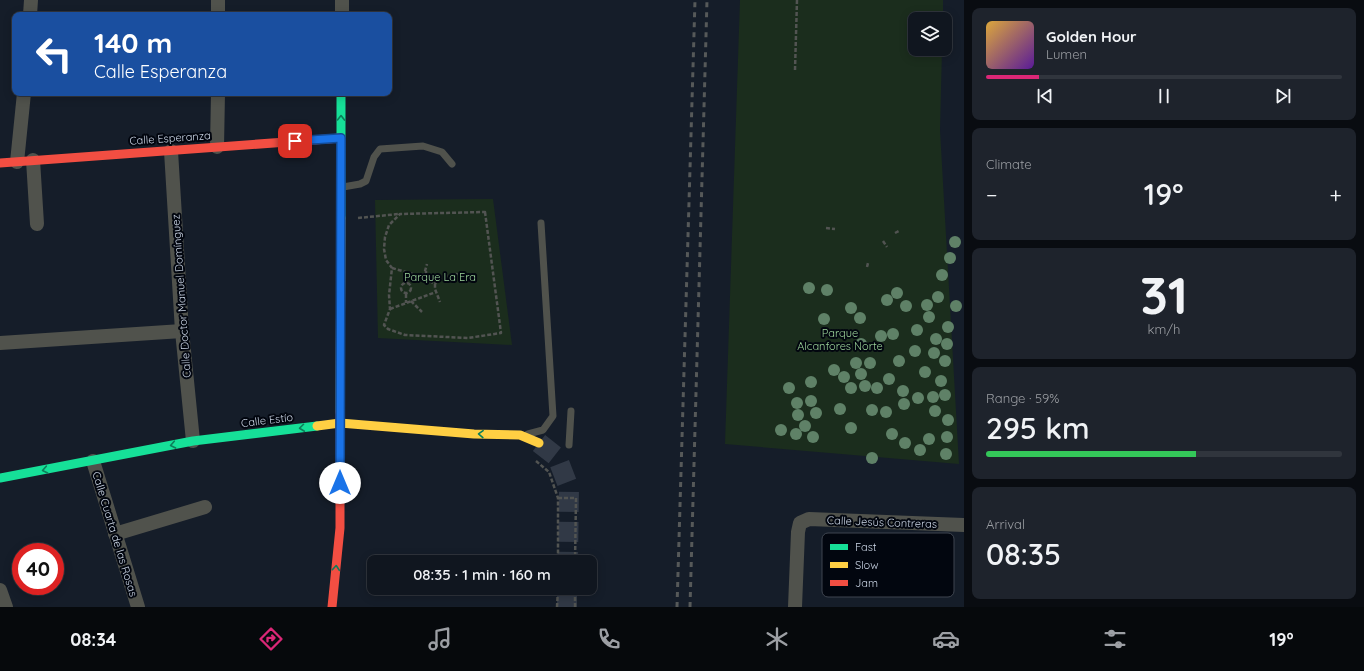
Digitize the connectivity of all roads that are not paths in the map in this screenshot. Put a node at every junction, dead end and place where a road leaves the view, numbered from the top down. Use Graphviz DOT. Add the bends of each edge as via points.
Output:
graph roads {
  1 [pos="31,0"];
  2 [pos="218,0"];
  3 [pos="342,0"];
  4 [pos="30,12"];
  5 [pos="218,12"];
  6 [pos="342,12"];
  7 [pos="24,96"];
  8 [pos="218,96"];
  9 [pos="341,96"];
  10 [pos="341,138"];
  11 [pos="217,147"];
  12 [pos="171,151"];
  13 [pos="33,160"];
  14 [pos="17,162"];
  15 [pos="0,163"];
  16 [pos="452,164"];
  17 [pos="341,187"];
  18 [pos="542,223"];
  19 [pos="37,224"];
  20 [pos="182,331"];
  21 [pos="0,343"];
  22 [pos="572,411"];
  23 [pos="340,423"];
  24 [pos="520,435"];
  25 [pos="193,442"];
  26 [pos="539,444"];
  27 [pos="569,445"];
  28 [pos="93,461"];
  29 [pos="0,478"];
  30 [pos="205,507"];
  31 [pos="964,525"];
  32 [pos="115,534"];
  33 [pos="0,590"];
  34 [pos="6,607"];
  35 [pos="138,607"];
  36 [pos="332,607"];
  37 [pos="795,607"];
  1 -- 4 [label="street"];
  2 -- 5 [label="street"];
  3 -- 6 [label="street"];
  7 -- 14 [label="street"];
  8 -- 11 [label="street"];
  10 -- 9 [label="street, one-way"];
  10 -- 11 [label="street, Calle Esperanza"];
  10 -- 17 [label="street"];
  11 -- 12 [label="street, Calle Esperanza"];
  12 -- 13 [label="street, Calle Esperanza"];
  12 -- 20 [label="street, Calle Doctor Manuel Domínguez"];
  13 -- 14 [label="street, Calle Esperanza"];
  13 -- 19 [label="street"];
  14 -- 15 [label="street, Calle Esperanza"];
  16 -- 17 [label="lane" via="442,152 423,146 380,150 374,157 366,181"];
  17 -- 23 [label="street"];
  18 -- 24 [label="lane" via="553,416 543,430"];
  20 -- 21 [label="street"];
  20 -- 25 [label="street, Calle Doctor Manuel Domínguez"];
  22 -- 27 [label="lane"];
  24 -- 23 [label="street, Calle Estío, one-way" via="474,434"];
  23 -- 25 [label="street, Calle Estío, one-way"];
  36 -- 23 [label="street, one-way" via="340,528"];
  24 -- 26 [label="street, Calle Estío"];
  25 -- 28 [label="street, Calle Estío, one-way"];
  28 -- 29 [label="street, Calle Estío, one-way"];
  28 -- 32 [label="street, Calle Cuarta de las Rosas"];
  30 -- 32 [label="street"];
  31 -- 37 [label="street, Calle Jesús Contreras" via="809,519 800,523"];
  32 -- 35 [label="street, Calle Cuarta de las Rosas"];
  33 -- 34 [label="street"];
}
